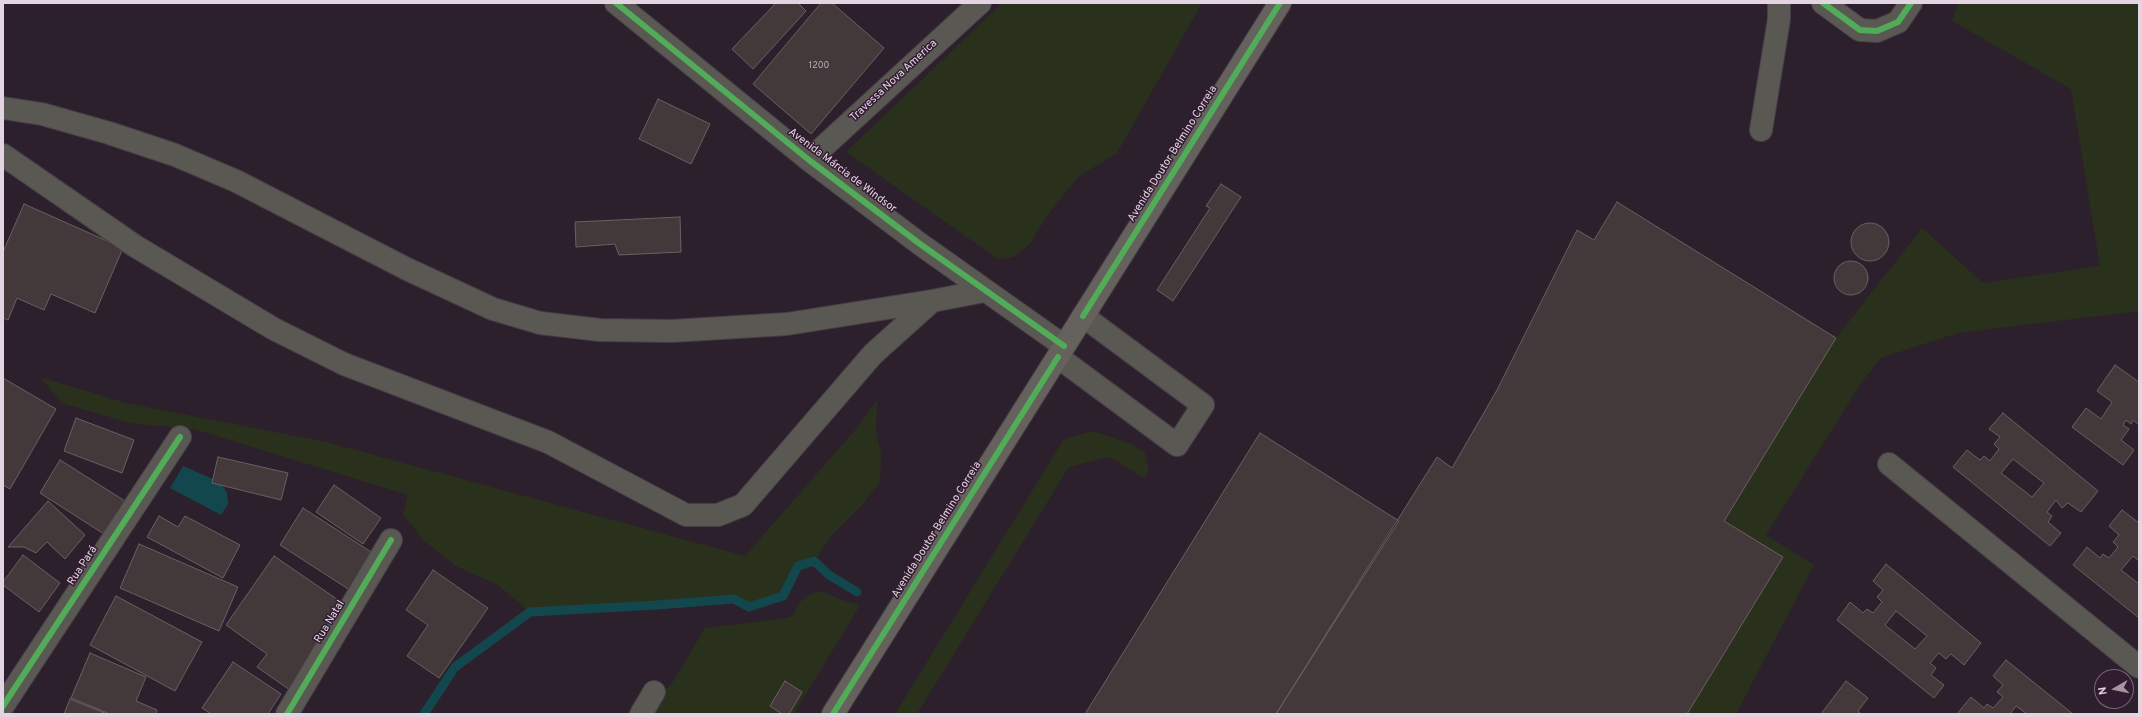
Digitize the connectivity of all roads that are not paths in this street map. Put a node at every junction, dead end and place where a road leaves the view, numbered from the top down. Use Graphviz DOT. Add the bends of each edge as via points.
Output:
graph roads {
  1 [pos="616,3"];
  2 [pos="980,3"];
  3 [pos="1280,3"];
  4 [pos="1779,3"];
  5 [pos="1823,3"];
  6 [pos="1911,3"];
  7 [pos="3,108"];
  8 [pos="1761,130"];
  9 [pos="3,155"];
  10 [pos="809,160"];
  11 [pos="984,291"];
  12 [pos="932,301"];
  13 [pos="1083,316"];
  14 [pos="1061,351"];
  15 [pos="180,437"];
  16 [pos="1889,464"];
  17 [pos="391,540"];
  18 [pos="2139,667"];
  19 [pos="654,692"];
  20 [pos="3,706"];
  21 [pos="287,714"];
  22 [pos="641,714"];
  23 [pos="833,714"];
  1 -- 10 [label="street, Avenida Márcia de Windsor"];
  2 -- 10 [label="street, Travessa Nova America"];
  3 -- 13 [label="main road, Avenida Doutor Belmino Correia"];
  4 -- 8 [label="street" via="1778,26"];
  5 -- 6 [label="street" via="1860,30 1877,31 1898,22"];
  7 -- 12 [label="street" via="42,114 175,155 236,181 393,262 486,306 540,323 600,330 672,331 772,325"];
  9 -- 12 [label="street" via="135,246 274,329 344,364 548,442 686,515 718,515 743,505 873,354"];
  10 -- 11 [label="street, Avenida Márcia de Windsor"];
  11 -- 12 [label="street"];
  11 -- 14 [label="street, Avenida Márcia de Windsor"];
  13 -- 14 [label="main road, Avenida Doutor Belmino Correia"];
  13 -- 14 [label="street, Avenida Márcia de Windsor" via="1203,406 1177,445"];
  14 -- 23 [label="main road, Avenida Doutor Belmino Correia"];
  15 -- 20 [label="street, Rua Pará"];
  16 -- 18 [label="street"];
  17 -- 21 [label="street, Rua Natal"];
  19 -- 22 [label="street"];
}
